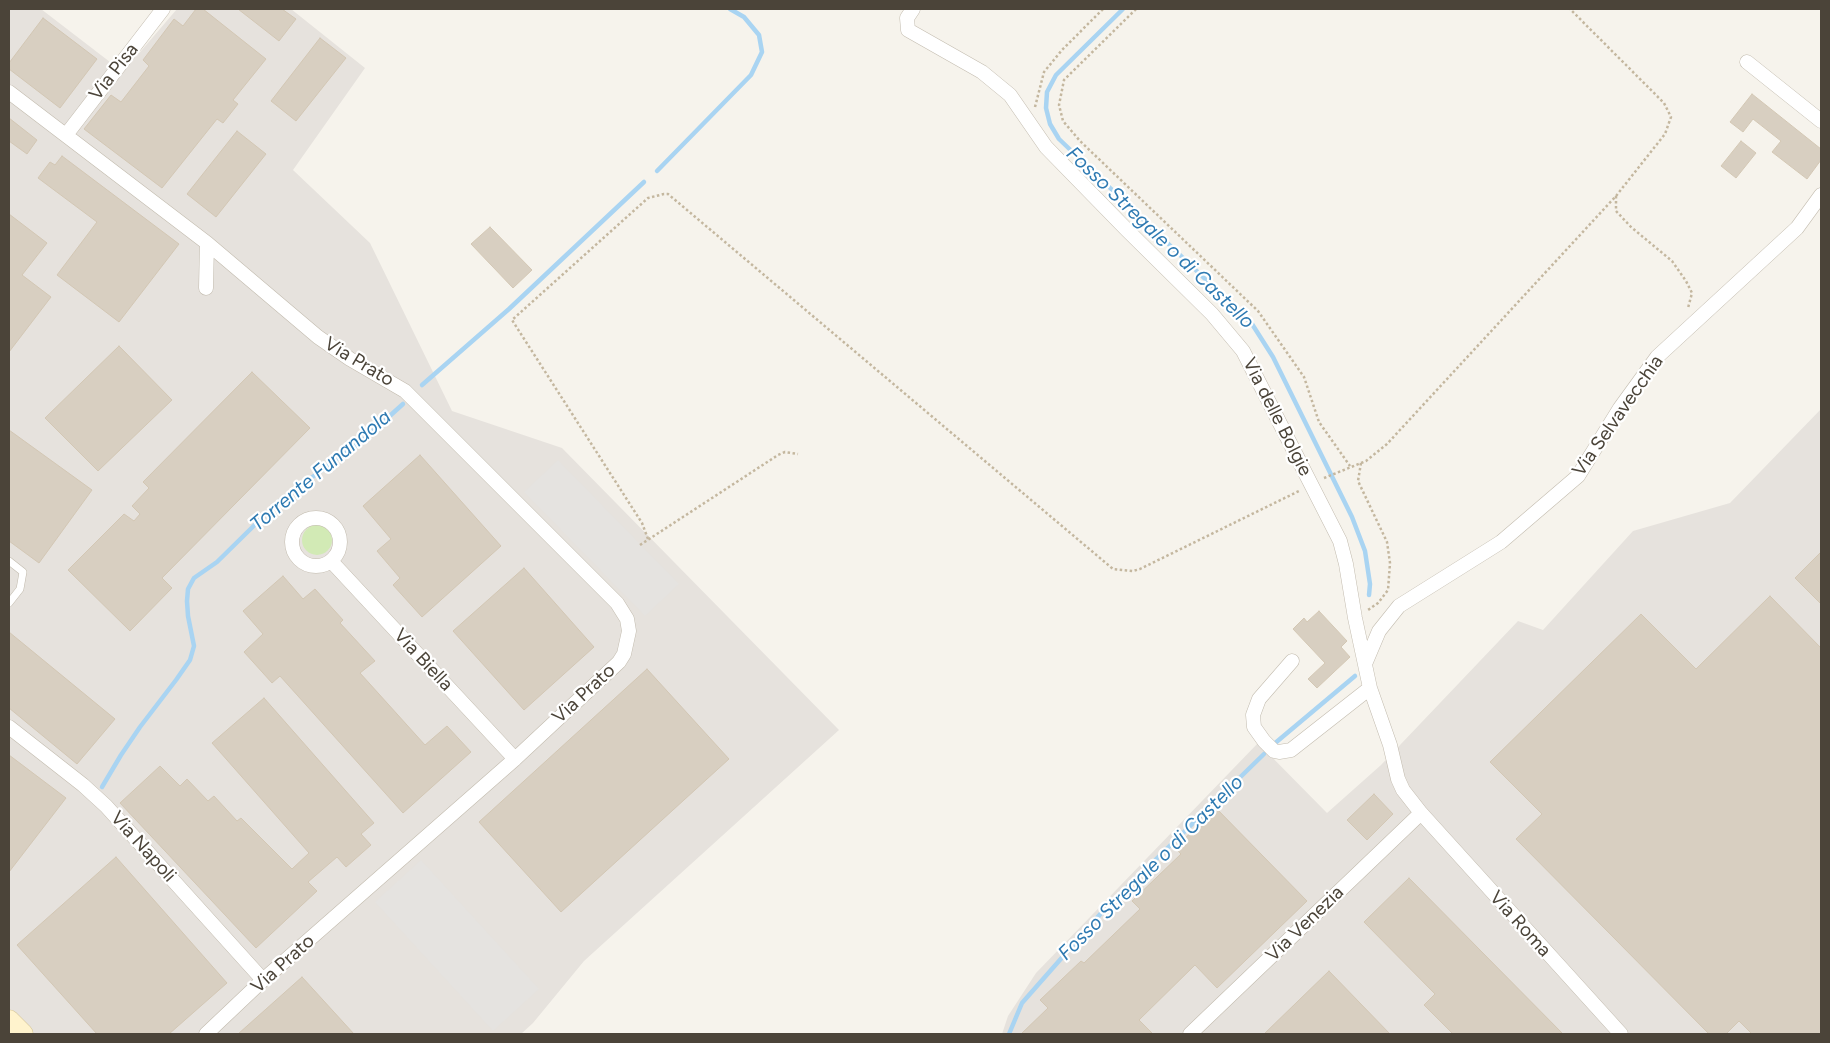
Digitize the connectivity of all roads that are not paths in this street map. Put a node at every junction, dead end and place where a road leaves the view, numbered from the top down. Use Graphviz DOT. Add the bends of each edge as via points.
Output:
graph roads {
  1 [pos="163,9"];
  2 [pos="913,9"];
  3 [pos="1747,62"];
  4 [pos="9,92"];
  5 [pos="1821,121"];
  6 [pos="66,136"];
  7 [pos="1821,195"];
  8 [pos="207,243"];
  9 [pos="206,288"];
  10 [pos="331,560"];
  11 [pos="9,561"];
  12 [pos="9,603"];
  13 [pos="1292,661"];
  14 [pos="1365,665"];
  15 [pos="1370,688"];
  16 [pos="9,728"];
  17 [pos="514,759"];
  18 [pos="1420,813"];
  19 [pos="263,980"];
  20 [pos="9,1020"];
  21 [pos="23,1034"];
  22 [pos="206,1034"];
  23 [pos="1190,1034"];
  24 [pos="1621,1034"];
  1 -- 6 [label="street, Via Pisa"];
  2 -- 14 [label="street, Via delle Bolgie" via="907,18 908,30 982,72 1010,95 1046,147 1212,314 1243,351 1314,483 1342,548"];
  3 -- 5 [label="street"];
  4 -- 6 [label="street, Via Prato"];
  6 -- 8 [label="street, Via Prato"];
  7 -- 14 [label="street, Via Selvavecchia" via="1798,228 1657,357 1620,408 1578,476 1501,542 1399,606 1379,631"];
  8 -- 9 [label="street"];
  8 -- 17 [label="street, Via Prato" via="318,337 405,391 622,610 629,631 619,662"];
  10 -- 17 [label="street, Via Biella"];
  11 -- 12 [label="lane" via="23,572 20,589"];
  13 -- 15 [label="street" via="1259,698 1253,715 1254,727 1274,751 1284,752 1296,747"];
  14 -- 15 [label="street, Via delle Bolgie"];
  15 -- 18 [label="street, Via Roma" via="1398,779"];
  16 -- 19 [label="street, Via Napoli" via="106,806"];
  17 -- 19 [label="street, Via Prato"];
  18 -- 23 [label="street, Via Venezia"];
  18 -- 24 [label="street, Via Roma"];
  19 -- 22 [label="street, Via Prato"];
  20 -- 21 [label="street"];
}
